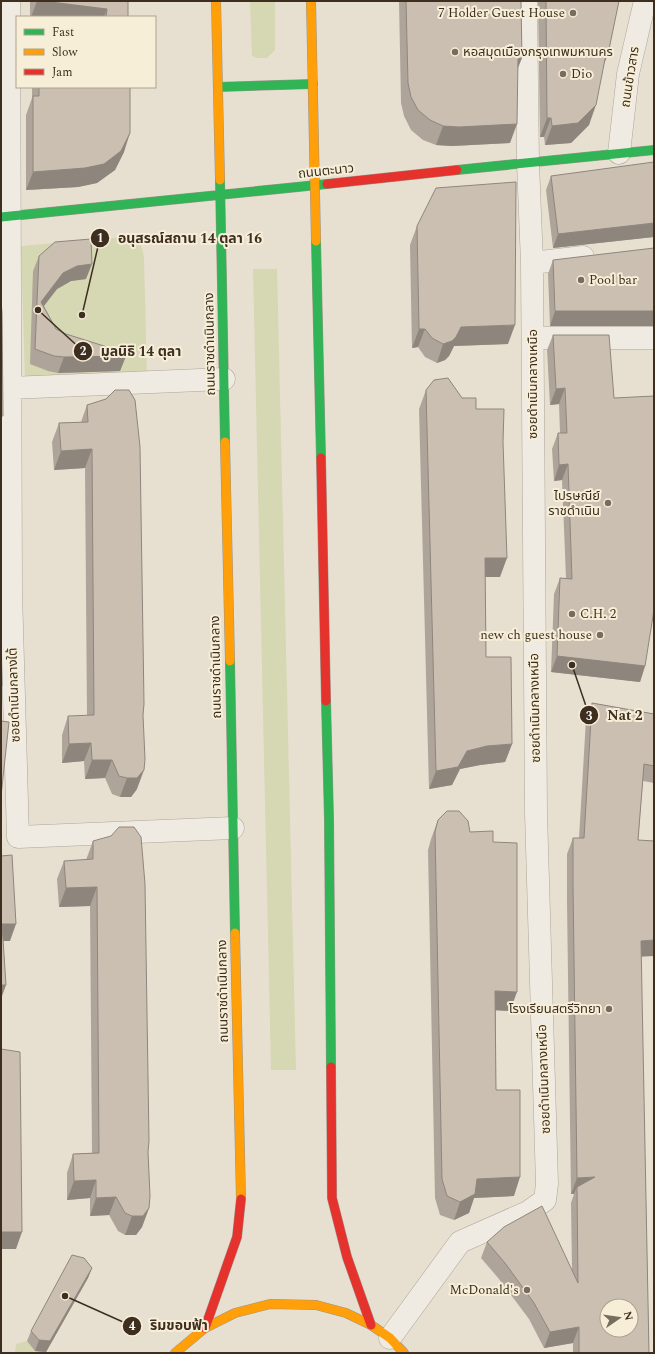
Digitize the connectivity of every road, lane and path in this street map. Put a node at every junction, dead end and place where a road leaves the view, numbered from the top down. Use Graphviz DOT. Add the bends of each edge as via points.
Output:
graph roads {
  1 [pos="10,1"];
  2 [pos="216,1"];
  3 [pos="311,1"];
  4 [pos="526,1"];
  5 [pos="645,1"];
  6 [pos="313,84"];
  7 [pos="218,87"];
  8 [pos="654,150"];
  9 [pos="619,154"];
  10 [pos="528,163"];
  11 [pos="316,185"];
  12 [pos="220,195"];
  13 [pos="5,217"];
  14 [pos="601,255"];
  15 [pos="532,263"];
  16 [pos="6,310"];
  17 [pos="533,338"];
  18 [pos="654,338"];
  19 [pos="224,379"];
  20 [pos="10,388"];
  21 [pos="233,828"];
  22 [pos="371,1325"];
  23 [pos="205,1328"];
  24 [pos="397,1345"];
  25 [pos="176,1353"];
  1 -- 13 [label="street, ซอยดำเนินกลางใต้"];
  2 -- 7 [label="main road, ถนนราชดำเนินกลาง"];
  3 -- 6 [label="main road"];
  4 -- 10 [label="street, ซอยดำเนินกลางเหนือ"];
  5 -- 9 [label="street, ถนนข้าวสาร" via="628,74"];
  6 -- 7 [label="main road"];
  6 -- 11 [label="main road"];
  7 -- 12 [label="main road, ถนนราชดำเนินกลาง"];
  8 -- 9 [label="main road, ถนนตะนาว"];
  9 -- 10 [label="main road, ถนนตะนาว"];
  10 -- 11 [label="main road, ถนนตะนาว"];
  10 -- 15 [label="street, ซอยดำเนินกลางเหนือ"];
  11 -- 12 [label="main road, ถนนตะนาว"];
  11 -- 22 [label="main road" via="329,819 332,1198 347,1257"];
  12 -- 13 [label="main road, ถนนตะนาว"];
  12 -- 19 [label="main road, ถนนราชดำเนินกลาง"];
  13 -- 16 [label="street, ซอยดำเนินกลางใต้"];
  14 -- 15 [label="street"];
  15 -- 17 [label="street, ซอยดำเนินกลางเหนือ"];
  16 -- 20 [label="street, ซอยดำเนินกลางใต้"];
  17 -- 18 [label="street"];
  17 -- 24 [label="street, ซอยดำเนินกลางเหนือ" via="536,813 547,1165 545,1200 528,1212 460,1242"];
  19 -- 20 [label="street"];
  19 -- 21 [label="main road, ถนนราชดำเนินกลาง"];
  20 -- 21 [label="street, ซอยดำเนินกลางใต้" via="11,592 18,837"];
  21 -- 23 [label="main road, ถนนราชดำเนินกลาง" via="241,1205 237,1237"];
  22 -- 23 [label="main road" via="346,1312 316,1305 270,1304 235,1313"];
  22 -- 24 [label="main road"];
  23 -- 25 [label="main road"];
}
